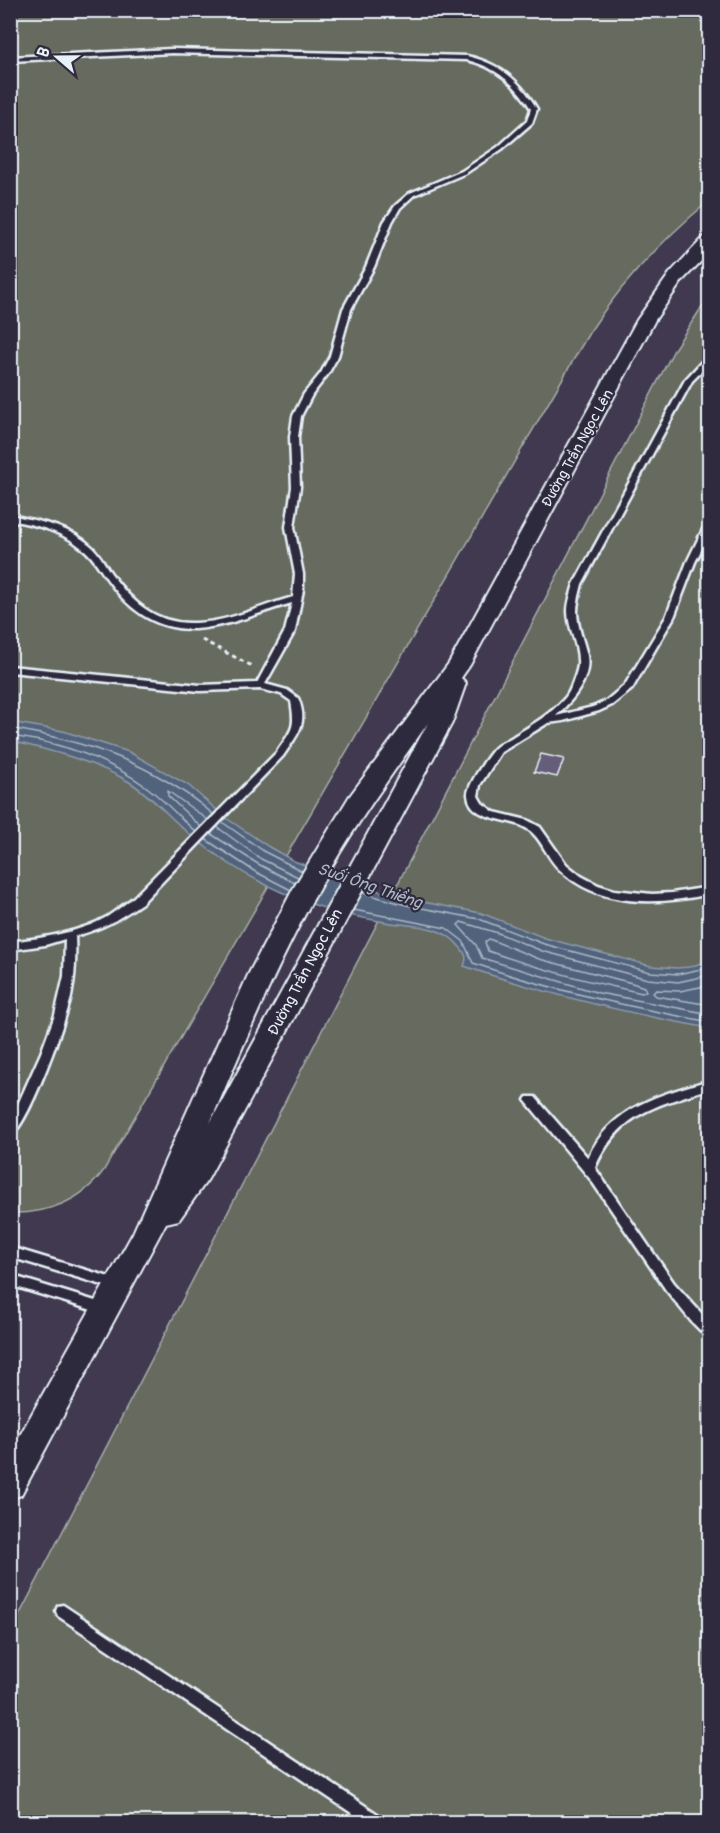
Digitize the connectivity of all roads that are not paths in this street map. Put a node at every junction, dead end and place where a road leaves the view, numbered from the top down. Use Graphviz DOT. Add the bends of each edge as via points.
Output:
graph roads {
  1 [pos="10,59"];
  2 [pos="710,241"];
  3 [pos="710,358"];
  4 [pos="10,517"];
  5 [pos="710,523"];
  6 [pos="297,599"];
  7 [pos="459,665"];
  8 [pos="10,669"];
  9 [pos="260,686"];
  10 [pos="546,720"];
  11 [pos="710,890"];
  12 [pos="70,935"];
  13 [pos="10,946"];
  14 [pos="710,1084"];
  15 [pos="531,1101"];
  16 [pos="10,1132"];
  17 [pos="589,1168"];
  18 [pos="146,1236"];
  19 [pos="10,1252"];
  20 [pos="10,1280"];
  21 [pos="112,1297"];
  22 [pos="710,1332"];
  23 [pos="10,1485"];
  24 [pos="63,1611"];
  25 [pos="378,1822"];
  1 -- 6 [label="lane" via="172,51 467,58 497,68 534,110 532,119 511,139 469,169 412,194 388,222 347,309 334,356 302,404 294,427 297,477 290,527 299,574"];
  2 -- 7 [label="street, Đường Trần Ngọc Lên" via="676,277 646,320"];
  3 -- 10 [label="lane" via="689,380 578,584 572,610 582,669 572,695"];
  4 -- 6 [label="lane" via="54,528 79,540 96,556 121,595 156,620 182,626 208,624"];
  5 -- 10 [label="lane" via="670,617 629,687 596,709"];
  6 -- 9 [label="lane" via="290,631"];
  7 -- 18 [label="street, Đường Trần Ngọc Lên" via="358,803 318,867 261,975"];
  7 -- 18 [label="street, Đường Trần Ngọc Lên" via="440,723 198,1171 172,1210"];
  8 -- 9 [label="lane" via="213,689"];
  9 -- 12 [label="lane" via="277,689 297,705 293,736 280,754 125,910 95,927"];
  10 -- 11 [label="lane" via="506,743 492,757 473,791 481,810 529,824 542,835 563,867 599,890 646,898 679,897"];
  12 -- 13 [label="lane"];
  12 -- 16 [label="lane" via="71,975 62,1010 42,1066"];
  14 -- 17 [label="lane" via="627,1116 603,1139"];
  15 -- 17 [label="lane"];
  17 -- 22 [label="lane" via="657,1270"];
  18 -- 21 [label="street, Đường Trần Ngọc Lên"];
  19 -- 21 [label="lane"];
  20 -- 21 [label="lane"];
  21 -- 23 [label="street, Đường Trần Ngọc Lên"];
  24 -- 25 [label="lane"];
}
